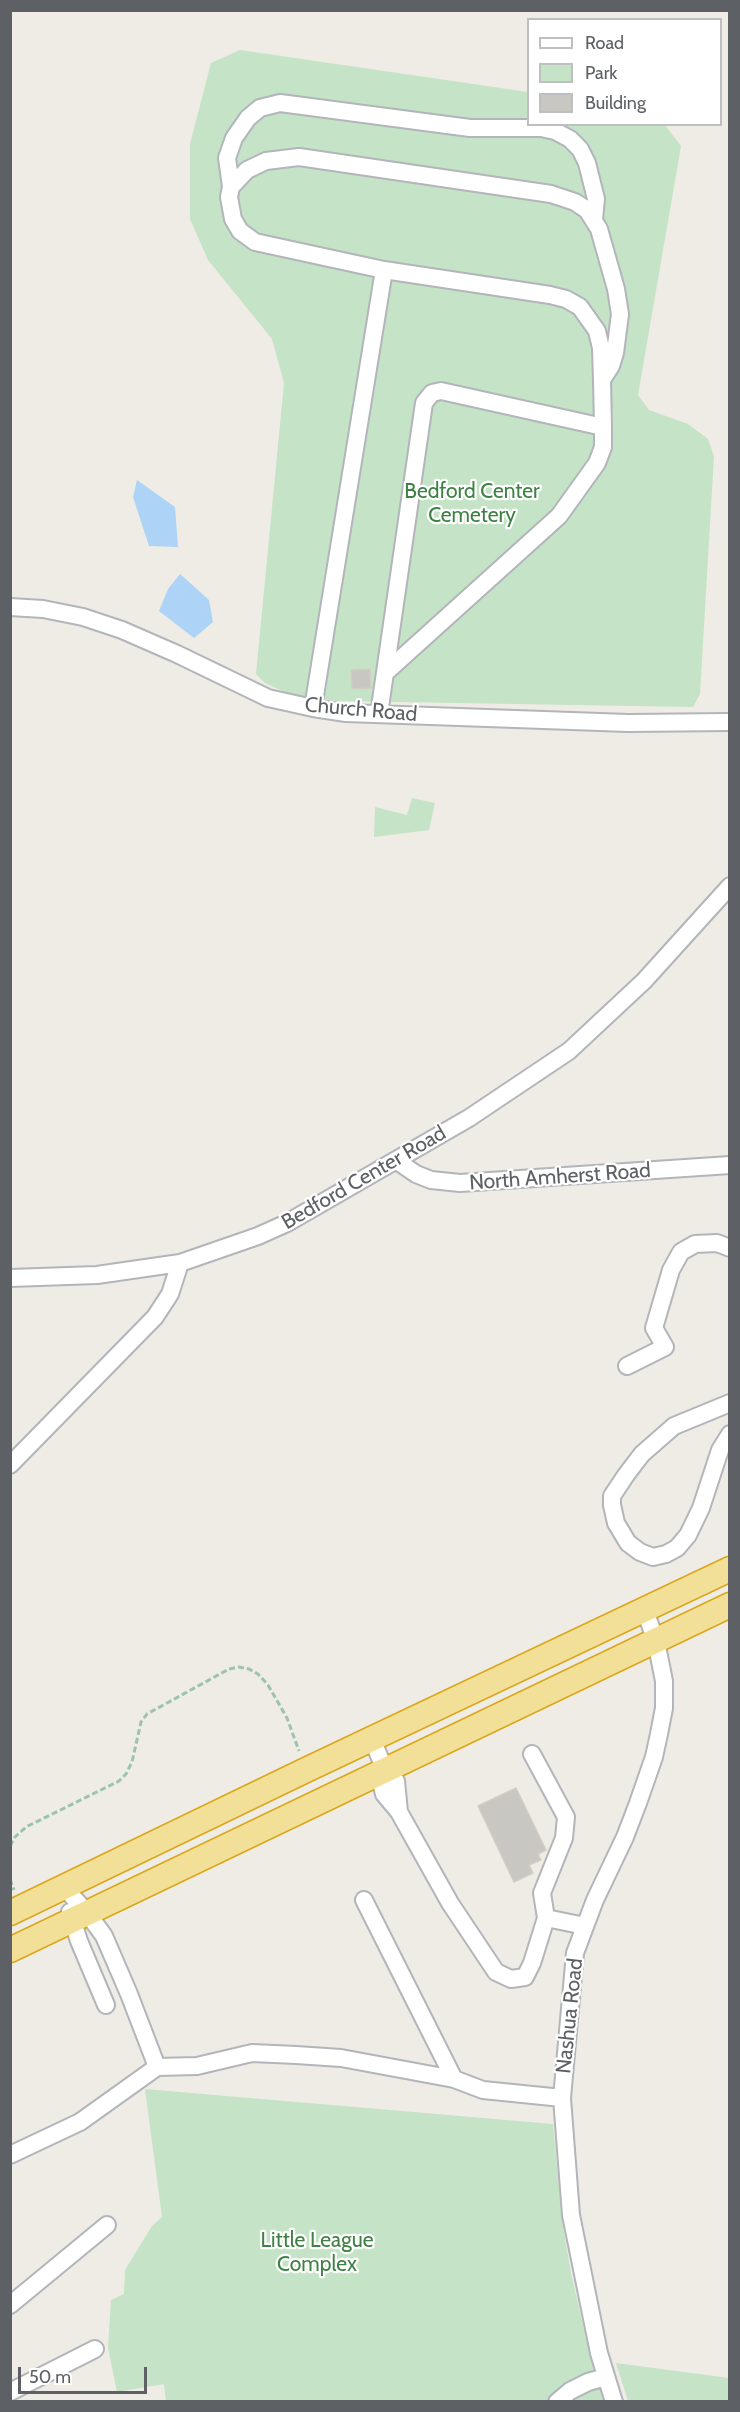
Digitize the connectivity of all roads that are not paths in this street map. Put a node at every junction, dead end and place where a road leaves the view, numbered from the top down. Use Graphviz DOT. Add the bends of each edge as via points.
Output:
graph roads {
  1 [pos="231,186"];
  2 [pos="594,219"];
  3 [pos="384,270"];
  4 [pos="602,380"];
  5 [pos="603,427"];
  6 [pos="10,607"];
  7 [pos="385,673"];
  8 [pos="313,708"];
  9 [pos="379,714"];
  10 [pos="729,722"];
  11 [pos="729,886"];
  12 [pos="397,1161"];
  13 [pos="729,1166"];
  14 [pos="729,1248"];
  15 [pos="180,1263"];
  16 [pos="10,1278"];
  17 [pos="627,1366"];
  18 [pos="729,1403"];
  19 [pos="729,1434"];
  20 [pos="10,1465"];
  21 [pos="729,1569"];
  22 [pos="729,1605"];
  23 [pos="644,1608"];
  24 [pos="656,1641"];
  25 [pos="372,1739"];
  26 [pos="532,1754"];
  27 [pos="385,1770"];
  28 [pos="65,1888"];
  29 [pos="364,1900"];
  30 [pos="10,1913"];
  31 [pos="80,1917"];
  32 [pos="546,1918"];
  33 [pos="585,1926"];
  34 [pos="10,1950"];
  35 [pos="105,2005"];
  36 [pos="157,2067"];
  37 [pos="454,2079"];
  38 [pos="562,2098"];
  39 [pos="10,2155"];
  40 [pos="107,2225"];
  41 [pos="10,2305"];
  42 [pos="95,2349"];
  43 [pos="606,2376"];
  44 [pos="10,2392"];
  45 [pos="557,2402"];
  46 [pos="614,2402"];
  1 -- 2 [label="street" via="247,170 266,161 299,158 551,194 575,202"];
  1 -- 2 [label="street" via="227,158 234,138 260,108 280,103 470,128 555,130 580,149 587,163 596,199"];
  1 -- 3 [label="street" via="233,219 240,231 255,242"];
  2 -- 4 [label="street" via="620,314 615,353"];
  3 -- 4 [label="street" via="566,299 580,307 597,331"];
  3 -- 8 [label="street"];
  4 -- 5 [label="street"];
  5 -- 7 [label="street" via="603,447 597,463 559,516"];
  5 -- 7 [label="street" via="441,391 432,393 424,403"];
  6 -- 8 [label="street, Church Road" via="83,617 122,630 268,698"];
  7 -- 9 [label="street"];
  8 -- 9 [label="street, Church Road"];
  9 -- 10 [label="street, Church Road" via="628,723"];
  11 -- 12 [label="street, Bedford Center Road" via="644,981 569,1051"];
  12 -- 13 [label="street, North Amherst Road" via="430,1179 466,1184"];
  12 -- 15 [label="street, Bedford Center Road" via="287,1223"];
  14 -- 17 [label="street" via="717,1243 695,1244 681,1252 671,1270 654,1328 665,1347"];
  15 -- 16 [label="street" via="97,1275"];
  15 -- 20 [label="street" via="170,1294 155,1317"];
  18 -- 19 [label="street" via="674,1426 642,1454 626,1475 612,1496 612,1505 616,1523 628,1543 653,1557 677,1548 701,1508 720,1449"];
  21 -- 23 [label="highway"];
  22 -- 24 [label="highway"];
  23 -- 24 [label="street, Nashua Road"];
  23 -- 25 [label="highway"];
  24 -- 27 [label="highway"];
  24 -- 33 [label="street, Nashua Road" via="664,1708 654,1757 625,1836"];
  25 -- 27 [label="street"];
  25 -- 28 [label="highway"];
  26 -- 32 [label="street" via="566,1817 564,1838 542,1893"];
  27 -- 31 [label="highway"];
  27 -- 32 [label="street" via="396,1781 399,1812 450,1903 496,1971 511,1979 525,1977"];
  28 -- 30 [label="highway"];
  28 -- 31 [label="street"];
  29 -- 37 [label="street"];
  31 -- 34 [label="highway"];
  31 -- 35 [label="street"];
  31 -- 36 [label="street" via="104,1936"];
  32 -- 33 [label="street"];
  33 -- 38 [label="street, Nashua Road" via="575,1953"];
  36 -- 37 [label="street" via="198,2066 252,2053 341,2058"];
  36 -- 39 [label="street" via="80,2122"];
  37 -- 38 [label="street" via="483,2090"];
  38 -- 43 [label="street, Nashua Road" via="571,2215"];
  40 -- 41 [label="street"];
  42 -- 44 [label="street"];
  43 -- 45 [label="street" via="570,2391"];
  43 -- 46 [label="street, Nashua Road"];
}
